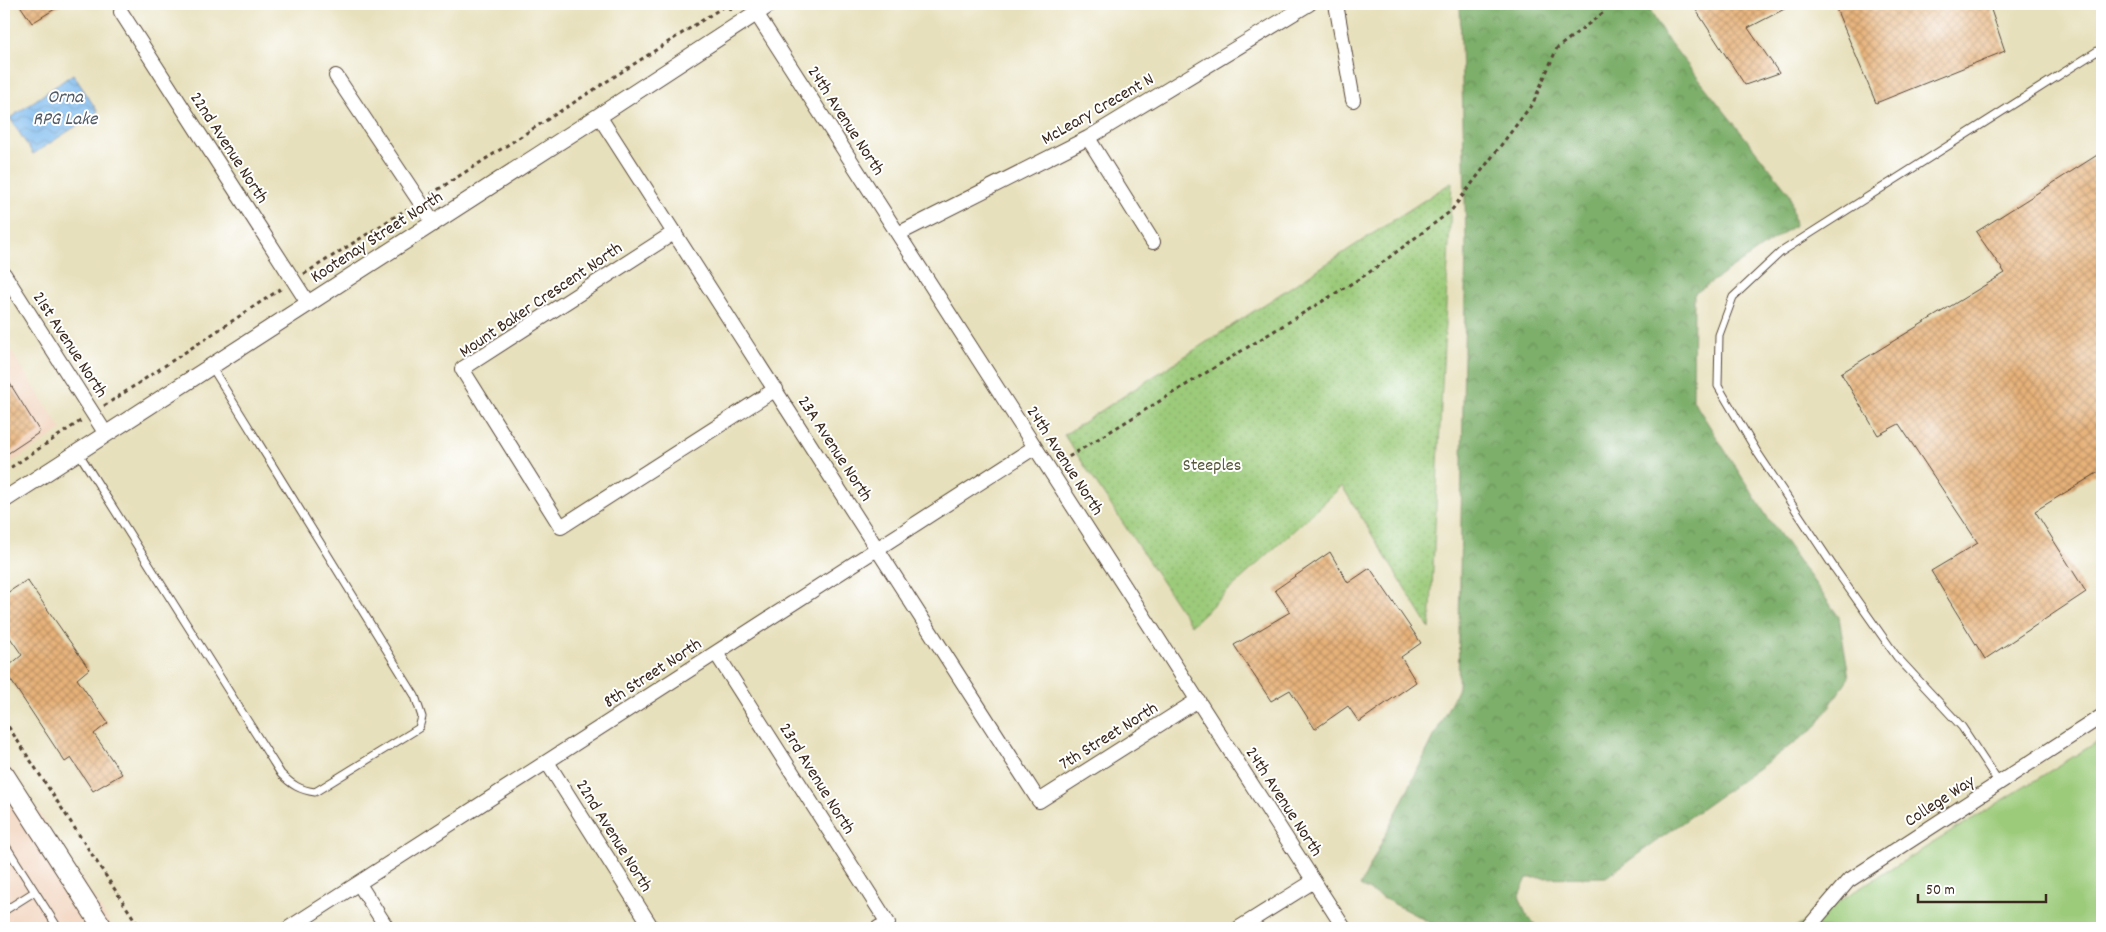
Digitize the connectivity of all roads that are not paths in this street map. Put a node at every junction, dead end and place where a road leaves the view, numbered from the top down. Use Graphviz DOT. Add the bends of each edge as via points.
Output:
graph roads {
  1 [pos="770,4"];
  2 [pos="1309,4"];
  3 [pos="1336,4"];
  4 [pos="121,12"];
  5 [pos="756,13"];
  6 [pos="2102,48"];
  7 [pos="336,76"];
  8 [pos="1353,100"];
  9 [pos="599,116"];
  10 [pos="1088,138"];
  11 [pos="434,223"];
  12 [pos="675,232"];
  13 [pos="898,234"];
  14 [pos="1153,242"];
  15 [pos="4,274"];
  16 [pos="308,303"];
  17 [pos="211,366"];
  18 [pos="776,389"];
  19 [pos="106,434"];
  20 [pos="1035,447"];
  21 [pos="78,452"];
  22 [pos="4,500"];
  23 [pos="878,548"];
  24 [pos="716,653"];
  25 [pos="1198,700"];
  26 [pos="2102,716"];
  27 [pos="547,762"];
  28 [pos="4,774"];
  29 [pos="1999,783"];
  30 [pos="1039,801"];
  31 [pos="5,846"];
  32 [pos="1314,881"];
  33 [pos="359,884"];
  34 [pos="34,892"];
  35 [pos="4,912"];
  36 [pos="883,925"];
  37 [pos="58,928"];
  38 [pos="103,928"];
  39 [pos="288,928"];
  40 [pos="387,928"];
  41 [pos="652,928"];
  42 [pos="1239,928"];
  43 [pos="1344,928"];
  44 [pos="1808,928"];
  1 -- 5 [label="street, Kootenay Street North"];
  2 -- 10 [label="street, McLeary Crecent N"];
  3 -- 8 [label="street"];
  4 -- 16 [label="street, 22nd Avenue North"];
  5 -- 9 [label="street, Kootenay Street North"];
  5 -- 13 [label="street, 24th Avenue North"];
  6 -- 29 [label="lane" via="1780,252 1733,297 1719,335 1718,386 1757,452 1896,657 1962,727"];
  7 -- 11 [label="street"];
  9 -- 11 [label="street, Kootenay Street North"];
  9 -- 12 [label="street, 23A Avenue North"];
  10 -- 13 [label="street, McLeary Crecent N"];
  10 -- 14 [label="street"];
  11 -- 16 [label="street, Kootenay Street North"];
  12 -- 18 [label="street, 23A Avenue North"];
  12 -- 18 [label="street, Mount Baker Crescent North" via="462,369 561,526"];
  13 -- 20 [label="street, 24th Avenue North"];
  15 -- 19 [label="street, 21st Avenue North"];
  16 -- 17 [label="street, Kootenay Street North"];
  17 -- 19 [label="street, Kootenay Street North"];
  17 -- 21 [label="lane" via="416,696 422,717 419,728 315,792 290,784"];
  18 -- 23 [label="street, 23A Avenue North"];
  19 -- 21 [label="street, Kootenay Street North"];
  20 -- 23 [label="street, 8th Street North"];
  20 -- 25 [label="street, 24th Avenue North"];
  21 -- 22 [label="street, Kootenay Street North"];
  23 -- 24 [label="street, 8th Street North"];
  23 -- 30 [label="street, 23A Avenue North"];
  24 -- 27 [label="street, 8th Street North"];
  24 -- 36 [label="street, 23rd Avenue North"];
  25 -- 30 [label="street, 7th Street North"];
  25 -- 32 [label="street, 24th Avenue North"];
  26 -- 29 [label="street, College Way"];
  27 -- 33 [label="street, 8th Street North"];
  27 -- 41 [label="street, 22nd Avenue North"];
  28 -- 38 [label="main road"];
  29 -- 44 [label="street, College Way" via="1848,881"];
  31 -- 34 [label="lane"];
  32 -- 42 [label="street"];
  32 -- 43 [label="street, 24th Avenue North"];
  33 -- 39 [label="street, 8th Street North"];
  33 -- 40 [label="street"];
  34 -- 35 [label="lane"];
  34 -- 37 [label="lane"];
}
